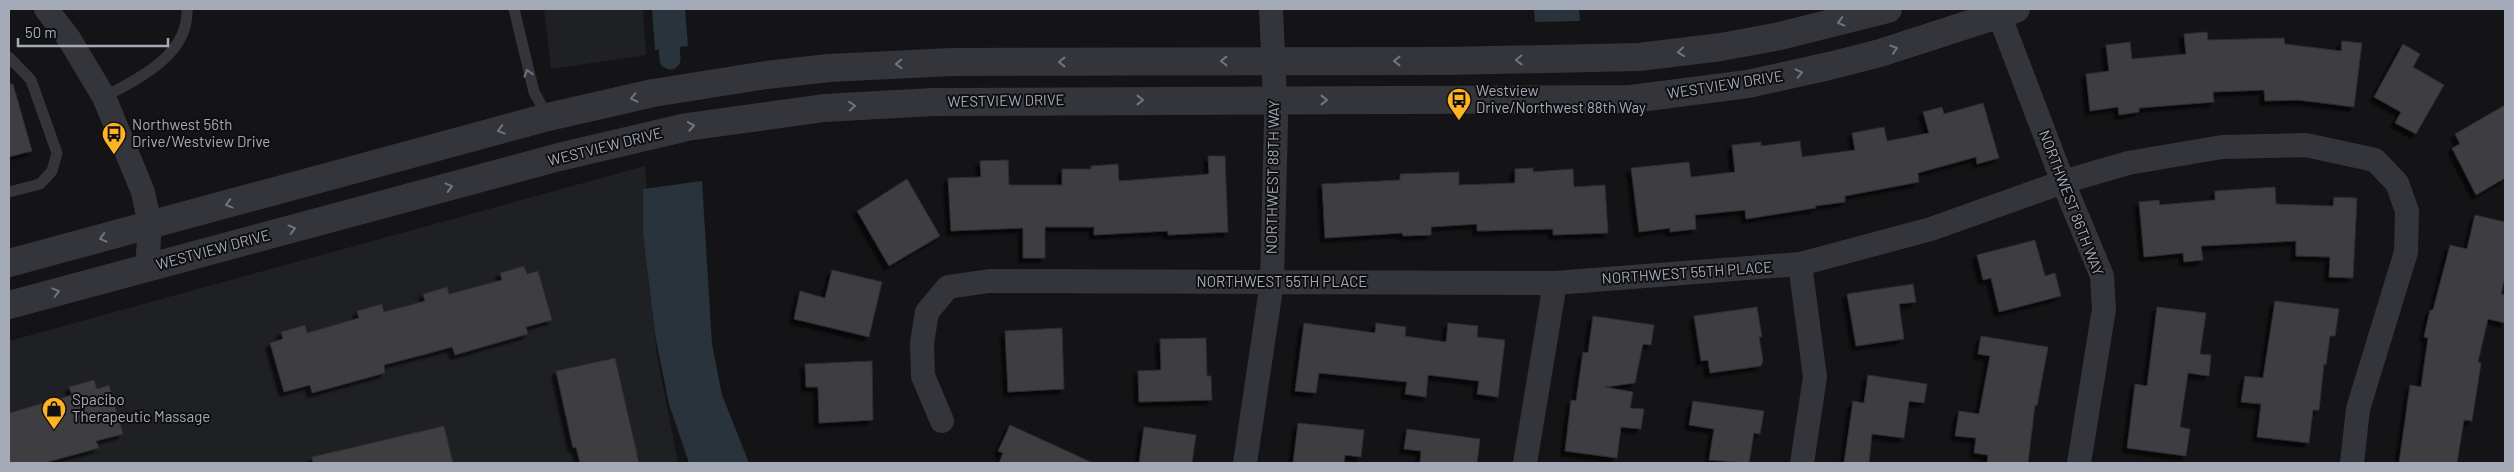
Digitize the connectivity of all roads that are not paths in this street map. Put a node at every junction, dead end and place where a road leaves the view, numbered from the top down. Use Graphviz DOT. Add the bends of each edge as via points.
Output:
graph roads {
  1 [pos="46,9"];
  2 [pos="186,9"];
  3 [pos="514,9"];
  4 [pos="1271,9"];
  5 [pos="1888,9"];
  6 [pos="2004,10"];
  7 [pos="9,56"];
  8 [pos="1273,61"];
  9 [pos="104,97"];
  10 [pos="1275,100"];
  11 [pos="548,117"];
  12 [pos="2063,182"];
  13 [pos="9,192"];
  14 [pos="150,225"];
  15 [pos="177,260"];
  16 [pos="9,263"];
  17 [pos="1800,264"];
  18 [pos="147,268"];
  19 [pos="1272,282"];
  20 [pos="1555,283"];
  21 [pos="9,305"];
  22 [pos="942,421"];
  23 [pos="1245,463"];
  24 [pos="1525,463"];
  25 [pos="1802,463"];
  26 [pos="2079,463"];
  27 [pos="2352,463"];
  1 -- 9 [label="street" via="68,37"];
  2 -- 9 [label="lane" via="187,23 176,46 157,66"];
  11 -- 3 [label="lane, one-way" via="534,92"];
  4 -- 8 [label="street, NORTHWEST 88TH WAY"];
  5 -- 8 [label="street, one-way" via="1780,36 1639,57"];
  10 -- 6 [label="street, WESTVIEW DRIVE, one-way" via="1631,99 1748,84 1830,66 1880,53"];
  6 -- 12 [label="street, NORTHWEST 86TH WAY"];
  7 -- 13 [label="lane" via="31,80 57,153 52,171 40,184"];
  8 -- 10 [label="street, NORTHWEST 88TH WAY"];
  8 -- 11 [label="street, one-way" via="952,62 829,68 652,93"];
  9 -- 14 [label="street" via="143,192"];
  15 -- 10 [label="street, WESTVIEW DRIVE, one-way" via="559,157 716,122 884,104"];
  10 -- 19 [label="street, NORTHWEST 88TH WAY"];
  11 -- 14 [label="street, one-way"];
  12 -- 17 [label="street, NORTHWEST 55TH PLACE" via="1931,229"];
  12 -- 26 [label="street, NORTHWEST 86TH WAY" via="2102,276 2104,309"];
  12 -- 27 [label="street, NORTHWEST 55TH PLACE" via="2128,163 2222,147 2306,145 2374,160 2397,183 2407,211 2406,252 2358,409"];
  14 -- 15 [label="street"];
  14 -- 16 [label="street, one-way"];
  14 -- 18 [label="street"];
  15 -- 18 [label="street, WESTVIEW DRIVE"];
  17 -- 20 [label="street, NORTHWEST 55TH PLACE"];
  17 -- 25 [label="street" via="1815,378"];
  21 -- 18 [label="street, WESTVIEW DRIVE, one-way"];
  19 -- 20 [label="street, NORTHWEST 55TH PLACE"];
  19 -- 22 [label="street, NORTHWEST 55TH PLACE" via="989,281 948,287 928,312 922,343 923,376"];
  19 -- 23 [label="street, NORTHWEST 88TH WAY"];
  20 -- 24 [label="street"];
}
